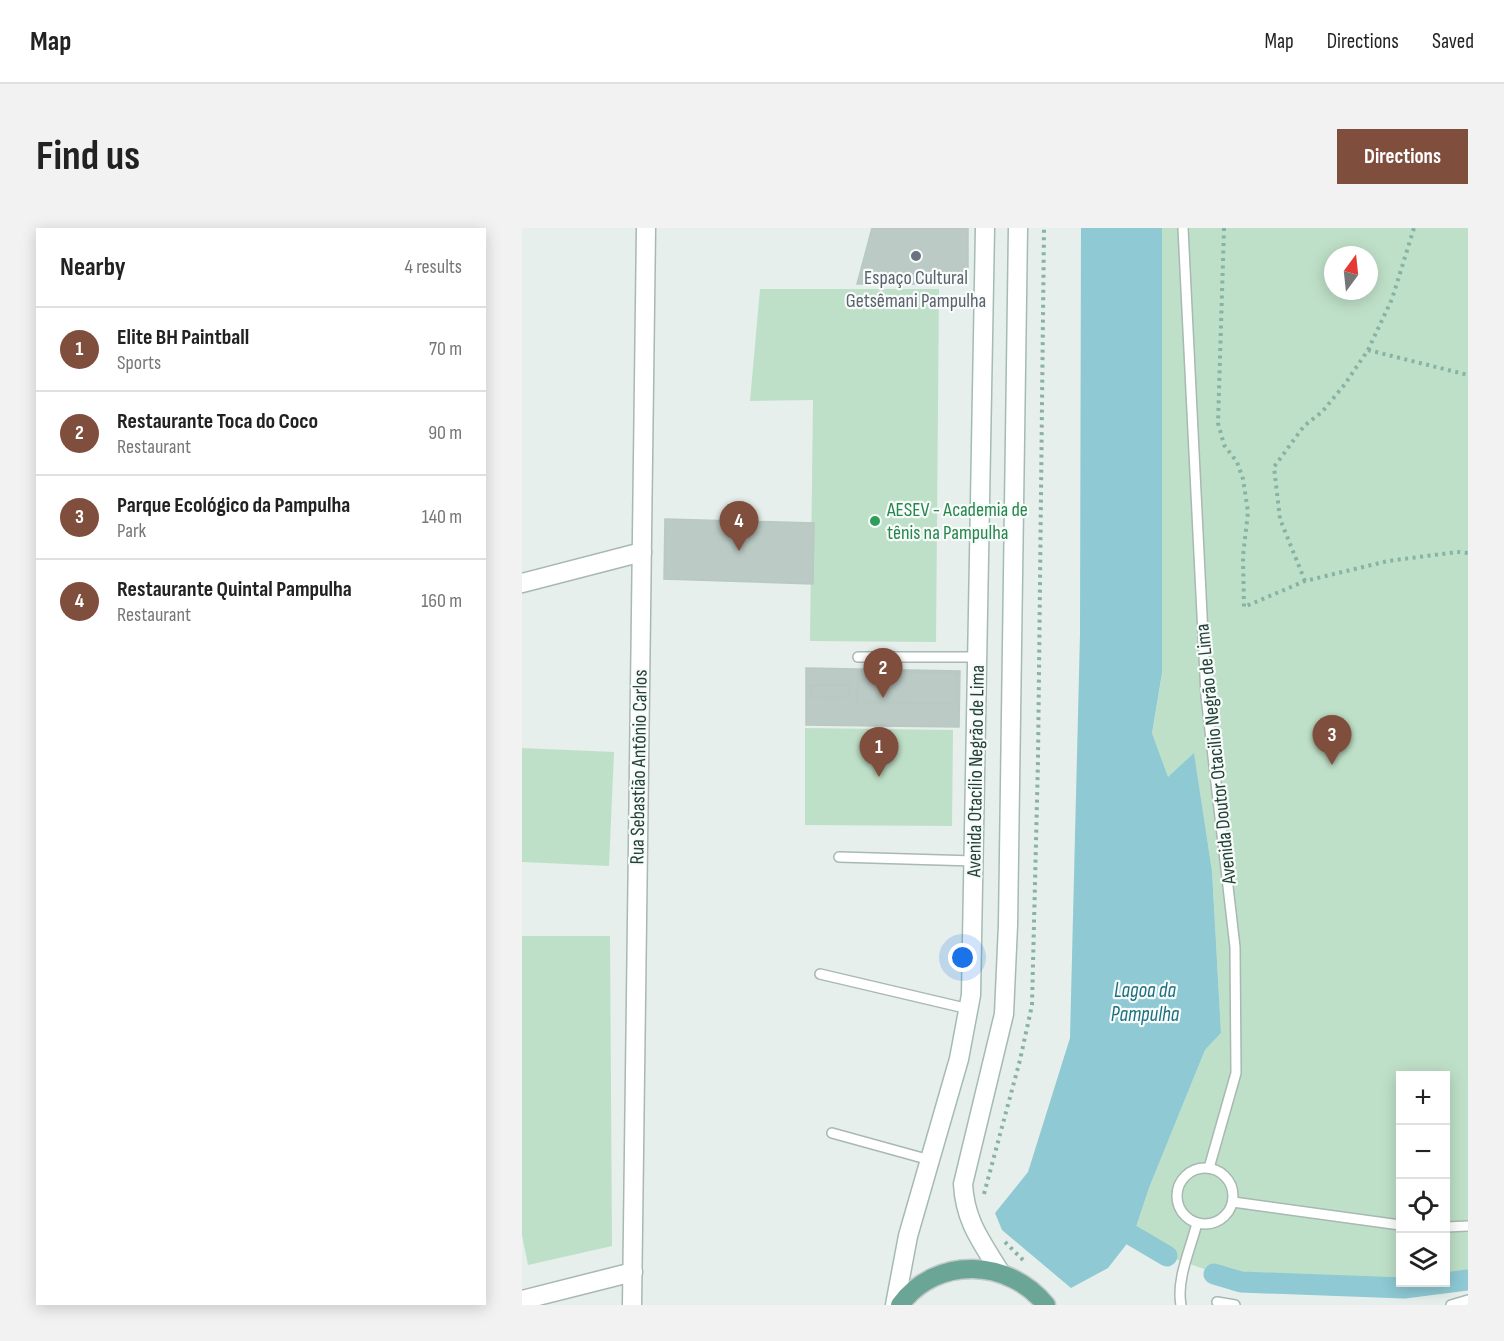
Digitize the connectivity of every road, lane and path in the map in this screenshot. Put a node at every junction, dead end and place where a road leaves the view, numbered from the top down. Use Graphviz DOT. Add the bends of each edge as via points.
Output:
graph roads {
  1 [pos="646,228"];
  2 [pos="985,228"];
  3 [pos="1018,228"];
  4 [pos="1183,228"];
  5 [pos="1224,228"];
  6 [pos="1414,228"];
  7 [pos="1368,350"];
  8 [pos="1468,375"];
  9 [pos="642,552"];
  10 [pos="1468,554"];
  11 [pos="1305,580"];
  12 [pos="522,583"];
  13 [pos="858,657"];
  14 [pos="978,657"];
  15 [pos="839,857"];
  16 [pos="974,861"];
  17 [pos="820,974"];
  18 [pos="969,1010"];
  19 [pos="832,1133"];
  20 [pos="930,1160"];
  21 [pos="1209,1168"];
  22 [pos="1233,1202"];
  23 [pos="1197,1223"];
  24 [pos="1396,1224"];
  25 [pos="1468,1226"];
  26 [pos="1450,1227"];
  27 [pos="633,1272"];
  28 [pos="1007,1274"];
  29 [pos="522,1300"];
  30 [pos="1468,1300"];
  31 [pos="1216,1302"];
  32 [pos="632,1305"];
  33 [pos="895,1305"];
  34 [pos="900,1305"];
  35 [pos="1046,1305"];
  36 [pos="1181,1305"];
  37 [pos="1235,1305"];
  38 [pos="1451,1305"];
  1 -- 9 [label="street, Rua Sebastião Antônio Carlos"];
  2 -- 14 [label="street, Avenida Otacílio Negrão de Lima"];
  3 -- 28 [label="street, Avenida Otacílio Negrão de Lima" via="1004,1014 963,1184 964,1206 972,1227"];
  4 -- 21 [label="lane, Avenida Doutor Otacilio Negrão de Lima" via="1206,696 1235,947 1236,1073"];
  5 -- 11 [label="path" via="1218,423 1224,445 1240,471 1248,512 1244,607"];
  6 -- 7 [label="path" via="1392,299"];
  7 -- 8 [label="path"];
  7 -- 11 [label="path" via="1345,384 1322,412 1304,426 1274,467 1280,519"];
  9 -- 12 [label="street"];
  9 -- 27 [label="street, Rua Sebastião Antônio Carlos"];
  10 -- 11 [label="path" via="1388,561"];
  13 -- 14 [label="lane"];
  14 -- 16 [label="street, Avenida Otacílio Negrão de Lima"];
  15 -- 16 [label="lane"];
  16 -- 18 [label="street, Avenida Otacílio Negrão de Lima"];
  17 -- 18 [label="lane"];
  18 -- 20 [label="street, Avenida Otacílio Negrão de Lima"];
  19 -- 20 [label="lane"];
  20 -- 33 [label="street, Avenida Otacílio Negrão de Lima" via="908,1236"];
  21 -- 22 [label="lane" via="1228,1180"];
  21 -- 23 [label="lane" via="1189,1173 1177,1190 1181,1210"];
  22 -- 23 [label="lane" via="1220,1220"];
  22 -- 24 [label="lane"];
  23 -- 36 [label="lane"];
  25 -- 26 [label="lane"];
  27 -- 29 [label="street"];
  27 -- 32 [label="street, Rua Sebastião Antônio Carlos"];
  28 -- 34 [label="main road" via="964,1268 943,1273 923,1283"];
  28 -- 35 [label="main road" via="1036,1292"];
  30 -- 38 [label="lane"];
  31 -- 37 [label="lane"];
}
